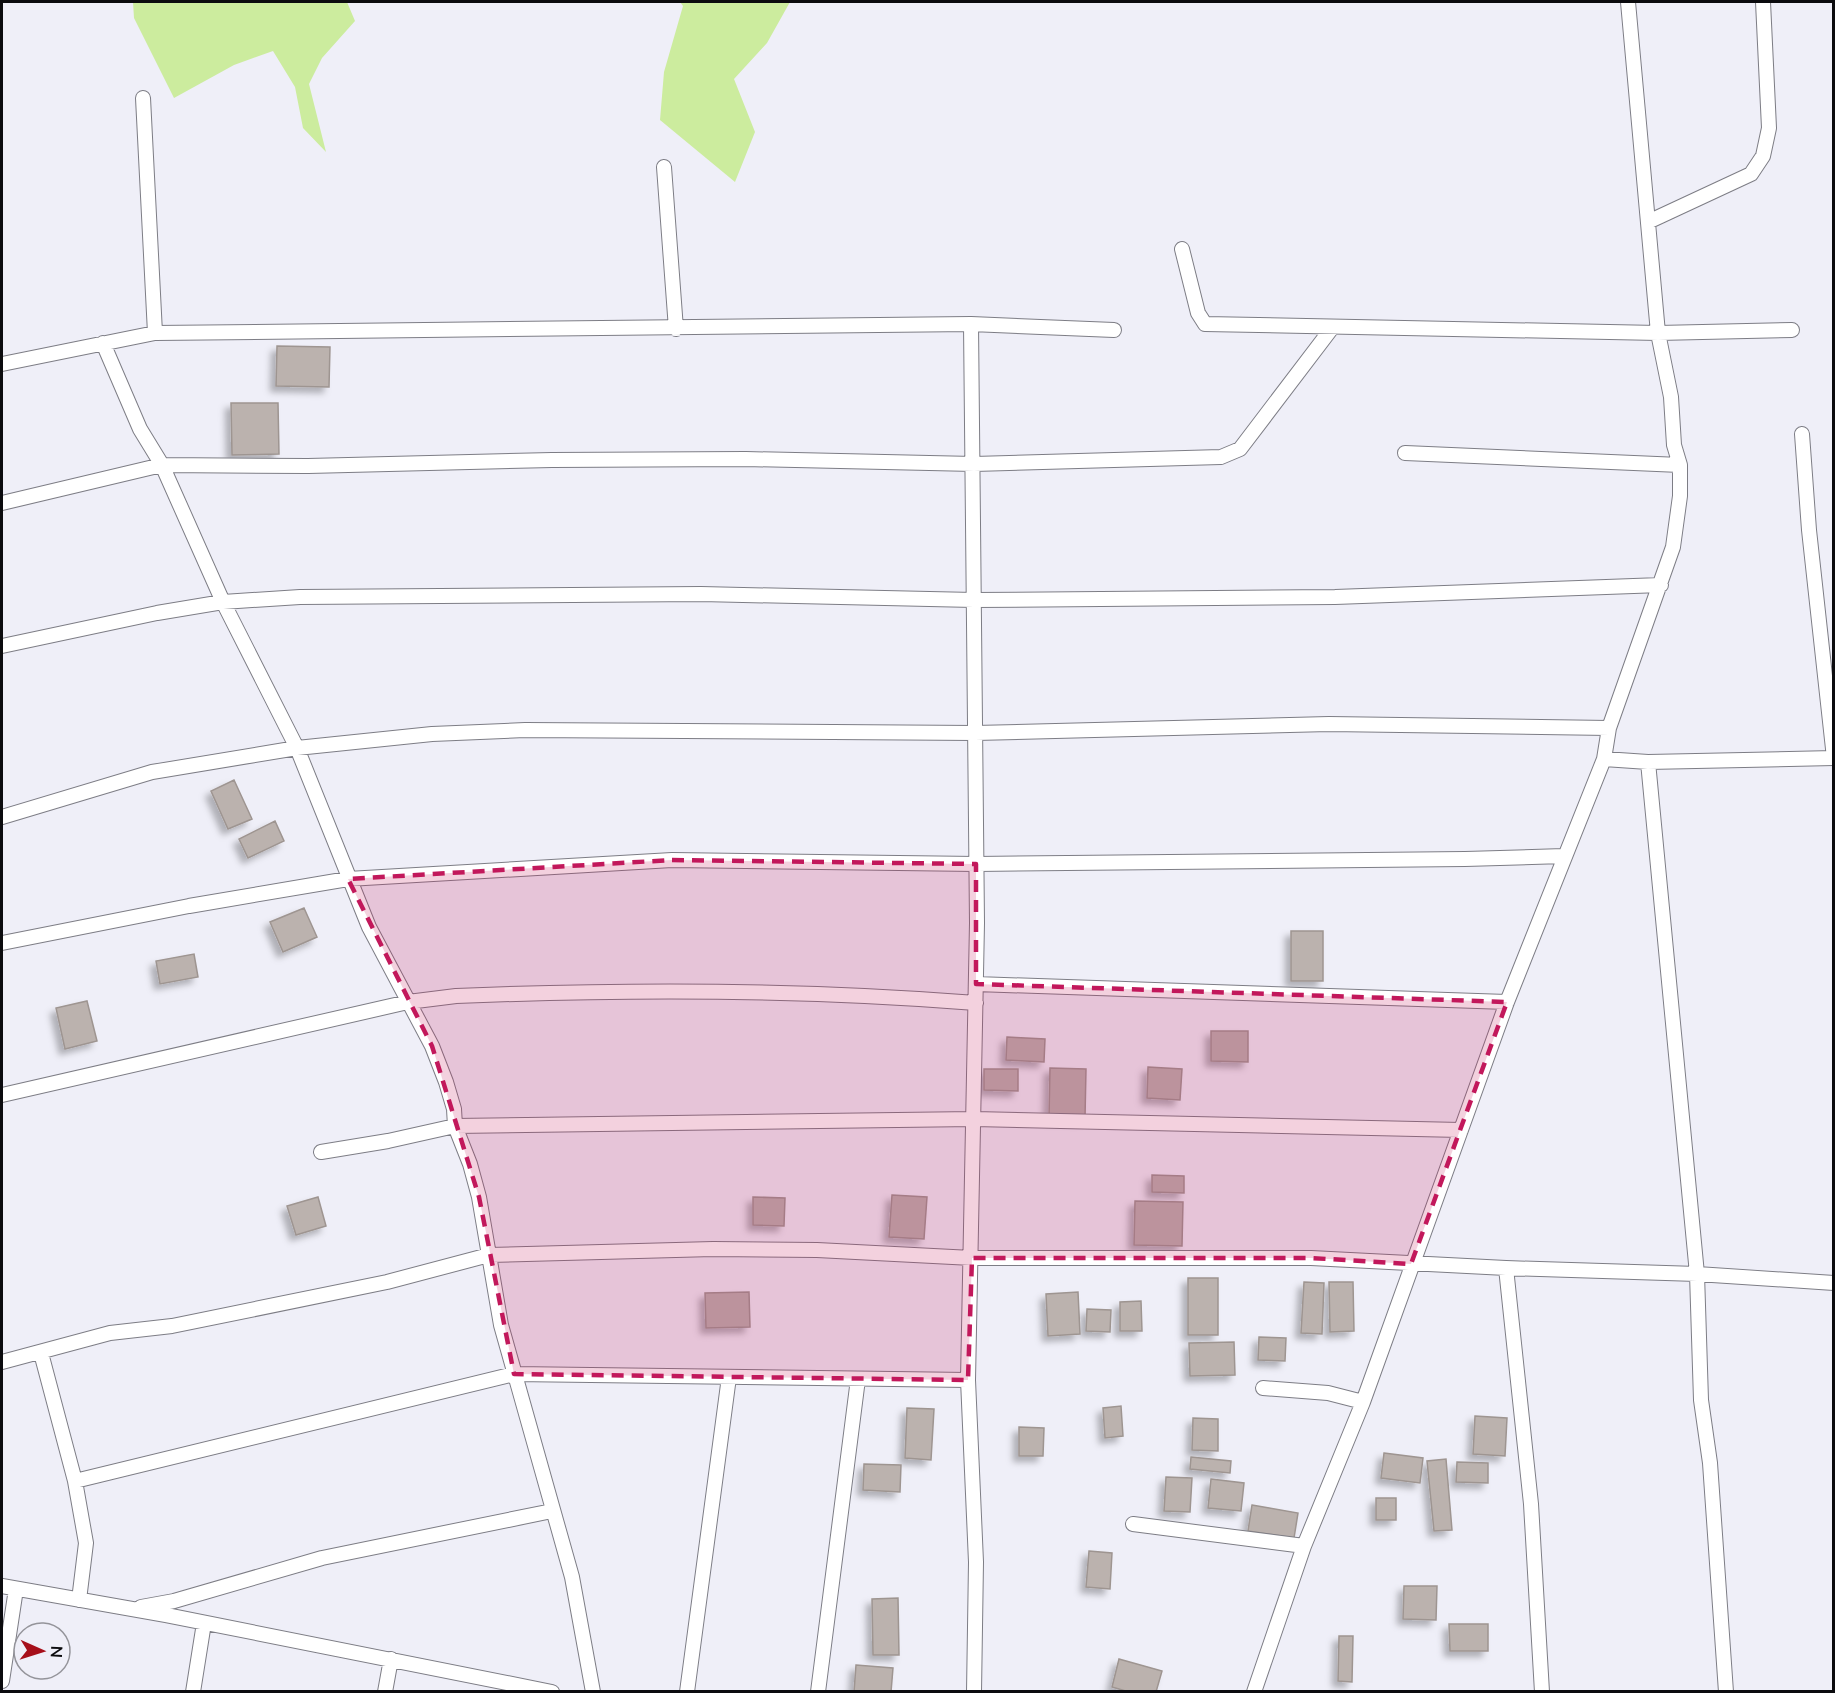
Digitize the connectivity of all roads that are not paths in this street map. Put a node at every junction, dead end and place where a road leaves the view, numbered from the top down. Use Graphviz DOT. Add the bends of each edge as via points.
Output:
graph roads {
  1 [pos="1629,2"];
  2 [pos="1762,2"];
  3 [pos="143,98"];
  4 [pos="664,167"];
  5 [pos="1650,221"];
  6 [pos="1182,249"];
  7 [pos="971,324"];
  8 [pos="1332,328"];
  9 [pos="676,330"];
  10 [pos="1114,330"];
  11 [pos="1792,330"];
  12 [pos="154,333"];
  13 [pos="1658,333"];
  14 [pos="103,343"];
  15 [pos="2,364"];
  16 [pos="1802,434"];
  17 [pos="1405,453"];
  18 [pos="974,464"];
  19 [pos="162,465"];
  20 [pos="1680,465"];
  21 [pos="2,503"];
  22 [pos="1661,585"];
  23 [pos="974,600"];
  24 [pos="223,602"];
  25 [pos="2,646"];
  26 [pos="1609,728"];
  27 [pos="975,733"];
  28 [pos="297,748"];
  29 [pos="1605,759"];
  30 [pos="1648,762"];
  31 [pos="2,817"];
  32 [pos="1564,856"];
  33 [pos="976,864"];
  34 [pos="348,879"];
  35 [pos="2,943"];
  36 [pos="976,984"];
  37 [pos="408,1002"];
  38 [pos="1507,1002"];
  39 [pos="976,1003"];
  40 [pos="2,1095"];
  41 [pos="974,1119"];
  42 [pos="455,1126"];
  43 [pos="1461,1130"];
  44 [pos="321,1152"];
  45 [pos="489,1255"];
  46 [pos="972,1258"];
  47 [pos="1412,1264"];
  48 [pos="1506,1268"];
  49 [pos="1697,1274"];
  50 [pos="1833,1282"];
  51 [pos="41,1353"];
  52 [pos="2,1362"];
  53 [pos="514,1374"];
  54 [pos="729,1377"];
  55 [pos="858,1379"];
  56 [pos="968,1380"];
  57 [pos="1263,1388"];
  58 [pos="1363,1402"];
  59 [pos="75,1481"];
  60 [pos="552,1511"];
  61 [pos="1133,1524"];
  62 [pos="1304,1546"];
  63 [pos="2,1586"];
  64 [pos="16,1589"];
  65 [pos="79,1600"];
  66 [pos="127,1609"];
  67 [pos="204,1623"];
  68 [pos="391,1659"];
  69 [pos="2,1681"];
  70 [pos="193,1692"];
  71 [pos="385,1692"];
  72 [pos="552,1692"];
  73 [pos="593,1692"];
  74 [pos="687,1692"];
  75 [pos="818,1692"];
  76 [pos="974,1692"];
  77 [pos="1254,1692"];
  78 [pos="1542,1692"];
  79 [pos="1726,1692"];
  1 -- 5 [label="street"];
  2 -- 5 [label="street" via="1769,128 1763,156 1751,174"];
  3 -- 12 [label="street"];
  4 -- 9 [label="street"];
  5 -- 13 [label="street"];
  6 -- 8 [label="street" via="1198,313 1205,324"];
  7 -- 9 [label="street"];
  7 -- 10 [label="street"];
  7 -- 18 [label="street"];
  8 -- 13 [label="street"];
  8 -- 18 [label="street" via="1240,449 1221,457"];
  9 -- 12 [label="street"];
  11 -- 13 [label="street"];
  12 -- 14 [label="street"];
  13 -- 20 [label="street"];
  14 -- 15 [label="street"];
  14 -- 19 [label="street" via="140,429"];
  16 -- 30 [label="street" via="1833,758"];
  17 -- 20 [label="street"];
  18 -- 19 [label="street" via="735,459"];
  18 -- 23 [label="street"];
  19 -- 21 [label="street"];
  19 -- 24 [label="street"];
  20 -- 22 [label="street" via="1673,547"];
  22 -- 23 [label="street" via="1335,597"];
  22 -- 26 [label="street"];
  23 -- 24 [label="street" via="677,594 300,597"];
  23 -- 27 [label="street"];
  24 -- 25 [label="street"];
  24 -- 28 [label="street"];
  26 -- 27 [label="street" via="1329,724"];
  26 -- 29 [label="street"];
  27 -- 28 [label="street" via="525,730 432,734"];
  27 -- 33 [label="street"];
  28 -- 31 [label="street" via="152,772"];
  28 -- 34 [label="street"];
  29 -- 30 [label="street"];
  29 -- 32 [label="street"];
  30 -- 49 [label="street"];
  32 -- 33 [label="street"];
  32 -- 38 [label="street"];
  33 -- 34 [label="street" via="672,860"];
  33 -- 36 [label="street"];
  34 -- 35 [label="street"];
  34 -- 37 [label="street"];
  36 -- 38 [label="street"];
  36 -- 39 [label="street"];
  37 -- 39 [label="street" via="512,994 762,993 891,996"];
  37 -- 40 [label="street"];
  37 -- 42 [label="street" via="446,1082"];
  38 -- 43 [label="street"];
  39 -- 41 [label="street"];
  41 -- 42 [label="street"];
  41 -- 43 [label="street"];
  41 -- 46 [label="street"];
  42 -- 44 [label="street"];
  42 -- 45 [label="street" via="470,1164"];
  43 -- 47 [label="street"];
  45 -- 46 [label="street" via="805,1250"];
  45 -- 51 [label="street" via="387,1282 172,1326 110,1333"];
  45 -- 53 [label="street"];
  46 -- 47 [label="street" via="1311,1258"];
  46 -- 56 [label="street"];
  47 -- 48 [label="street"];
  47 -- 58 [label="street"];
  48 -- 49 [label="street"];
  48 -- 78 [label="street" via="1531,1504"];
  49 -- 50 [label="street"];
  49 -- 79 [label="street" via="1701,1400 1710,1463"];
  51 -- 52 [label="street"];
  51 -- 59 [label="street"];
  53 -- 54 [label="street"];
  53 -- 59 [label="street"];
  53 -- 60 [label="street"];
  54 -- 55 [label="street"];
  54 -- 74 [label="street"];
  55 -- 56 [label="street"];
  55 -- 75 [label="street"];
  56 -- 76 [label="street" via="976,1562"];
  57 -- 58 [label="street" via="1328,1393"];
  58 -- 62 [label="street"];
  59 -- 65 [label="street" via="86,1543"];
  60 -- 66 [label="street" via="322,1558 174,1601"];
  60 -- 73 [label="street" via="573,1577"];
  61 -- 62 [label="street"];
  62 -- 77 [label="street"];
  63 -- 64 [label="street"];
  64 -- 65 [label="street"];
  64 -- 69 [label="street"];
  65 -- 66 [label="street"];
  66 -- 67 [label="street"];
  67 -- 68 [label="street"];
  67 -- 70 [label="street"];
  68 -- 71 [label="street"];
  68 -- 72 [label="street"];
}
